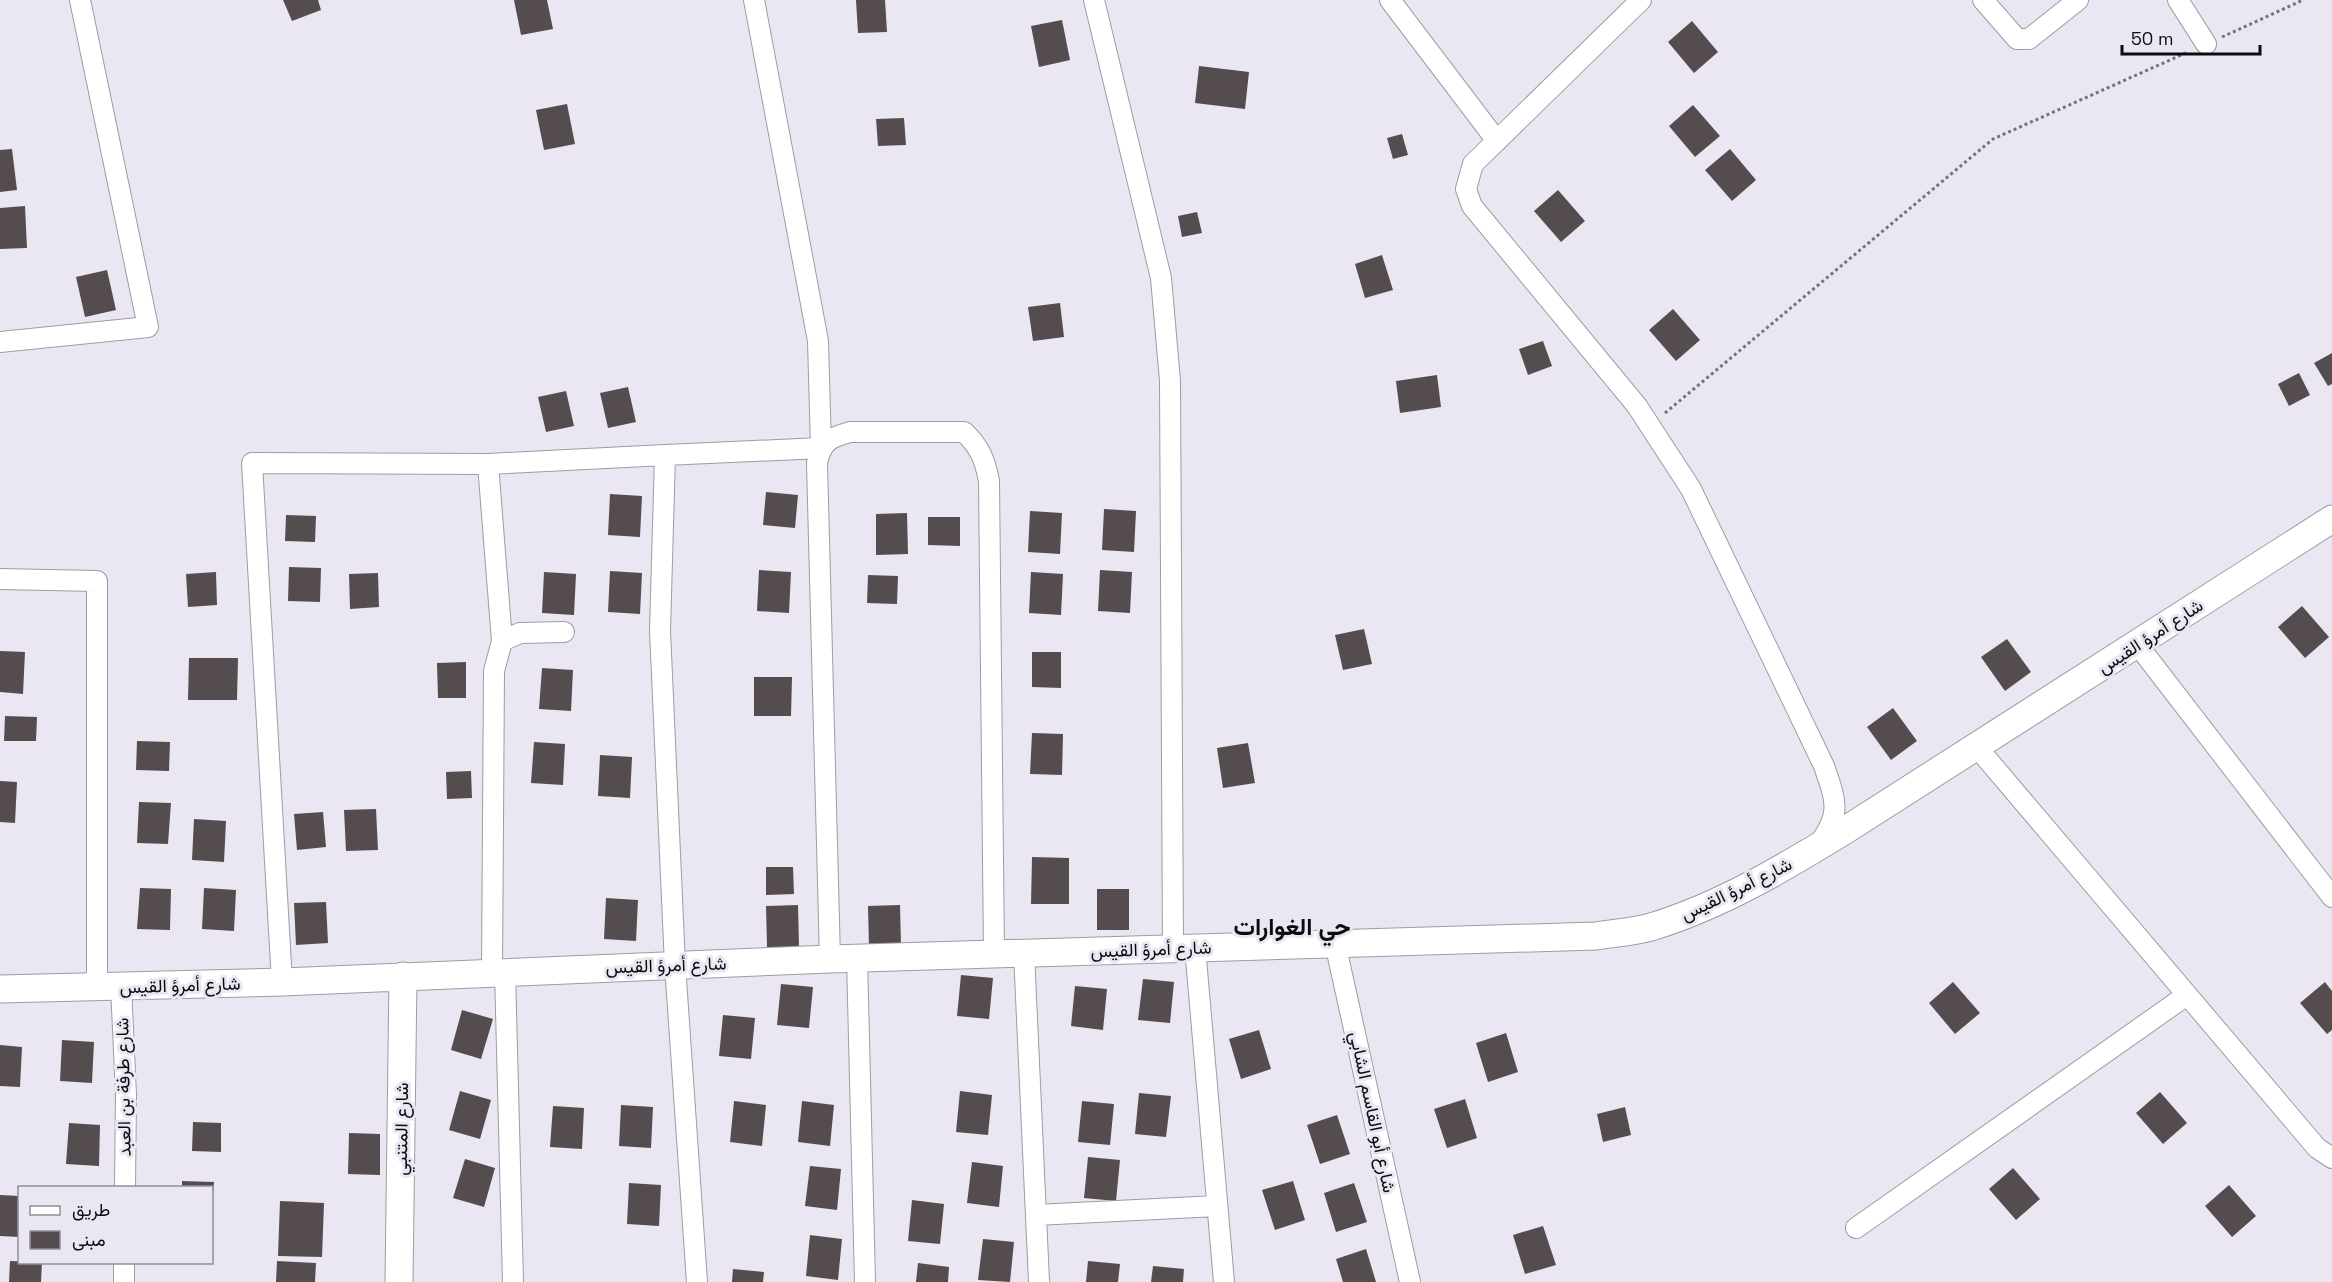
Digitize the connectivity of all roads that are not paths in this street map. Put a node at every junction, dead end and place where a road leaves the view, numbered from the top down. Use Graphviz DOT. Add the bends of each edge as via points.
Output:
graph roads {
  1 [pos="80,0"];
  2 [pos="754,0"];
  3 [pos="1094,0"];
  4 [pos="1390,0"];
  5 [pos="1641,0"];
  6 [pos="1983,0"];
  7 [pos="2078,0"];
  8 [pos="2178,0"];
  9 [pos="2206,44"];
  10 [pos="1497,141"];
  11 [pos="0,342"];
  12 [pos="820,448"];
  13 [pos="665,455"];
  14 [pos="488,464"];
  15 [pos="2332,519"];
  16 [pos="0,579"];
  17 [pos="564,632"];
  18 [pos="502,641"];
  19 [pos="2137,644"];
  20 [pos="1976,746"];
  21 [pos="1814,849"];
  22 [pos="2332,897"];
  23 [pos="1335,943"];
  24 [pos="1184,948"];
  25 [pos="1024,953"];
  26 [pos="994,954"];
  27 [pos="830,958"];
  28 [pos="857,958"];
  29 [pos="675,965"];
  30 [pos="499,972"];
  31 [pos="403,976"];
  32 [pos="282,982"];
  33 [pos="109,987"];
  34 [pos="0,989"];
  35 [pos="2187,995"];
  36 [pos="2332,1158"];
  37 [pos="125,1186"];
  38 [pos="1217,1206"];
  39 [pos="1036,1215"];
  40 [pos="1856,1228"];
  41 [pos="124,1264"];
  42 [pos="124,1282"];
  43 [pos="399,1282"];
  44 [pos="513,1282"];
  45 [pos="697,1282"];
  46 [pos="865,1282"];
  47 [pos="1039,1282"];
  48 [pos="1224,1282"];
  49 [pos="1410,1282"];
  1 -- 11 [label="street" via="148,327"];
  2 -- 12 [label="street" via="818,341"];
  3 -- 24 [label="street" via="1161,278 1170,381"];
  4 -- 10 [label="street"];
  5 -- 10 [label="street"];
  6 -- 7 [label="street" via="2017,39 2029,39"];
  8 -- 9 [label="street"];
  10 -- 21 [label="street" via="1473,164 1466,189 1472,206 1637,406 1691,489 1824,766 1835,799 1831,827"];
  12 -- 13 [label="street"];
  12 -- 26 [label="street" via="833,436 850,432 964,432 984,457 989,481"];
  12 -- 27 [label="street" via="817,481"];
  13 -- 14 [label="street"];
  13 -- 29 [label="street" via="660,632"];
  14 -- 18 [label="street"];
  14 -- 32 [label="street" via="252,463"];
  15 -- 19 [label="street, شارع أمرؤ القيس"];
  16 -- 33 [label="street, شارع طرفة بن العبد" via="97,581"];
  17 -- 18 [label="street" via="520,633"];
  18 -- 30 [label="street" via="494,671"];
  19 -- 20 [label="street, شارع أمرؤ القيس"];
  19 -- 22 [label="street"];
  20 -- 21 [label="street, شارع أمرؤ القيس"];
  20 -- 35 [label="street"];
  21 -- 23 [label="street, شارع أمرؤ القيس" via="1772,875 1698,911 1648,928 1596,936"];
  23 -- 24 [label="street, شارع أمرؤ القيس"];
  23 -- 49 [label="street, شارع أبو القاسم الشابي"];
  24 -- 25 [label="street, شارع أمرؤ القيس"];
  24 -- 38 [label="street"];
  25 -- 26 [label="street, شارع أمرؤ القيس"];
  25 -- 39 [label="street"];
  26 -- 28 [label="street, شارع أمرؤ القيس"];
  27 -- 28 [label="street, شارع أمرؤ القيس"];
  27 -- 29 [label="street, شارع أمرؤ القيس"];
  28 -- 46 [label="street"];
  29 -- 30 [label="street, شارع أمرؤ القيس"];
  29 -- 45 [label="street"];
  30 -- 31 [label="street, شارع أمرؤ القيس"];
  30 -- 44 [label="street"];
  31 -- 32 [label="street, شارع أمرؤ القيس"];
  31 -- 43 [label="street, شارع المتنبي"];
  32 -- 33 [label="street, شارع أمرؤ القيس"];
  33 -- 34 [label="street, شارع أمرؤ القيس"];
  33 -- 37 [label="street, شارع طرفة بن العبد" via="126,1095"];
  35 -- 36 [label="street" via="2317,1148"];
  35 -- 40 [label="street"];
  38 -- 39 [label="street"];
  38 -- 48 [label="street"];
  39 -- 47 [label="street"];
  41 -- 42 [label="street"];
}
